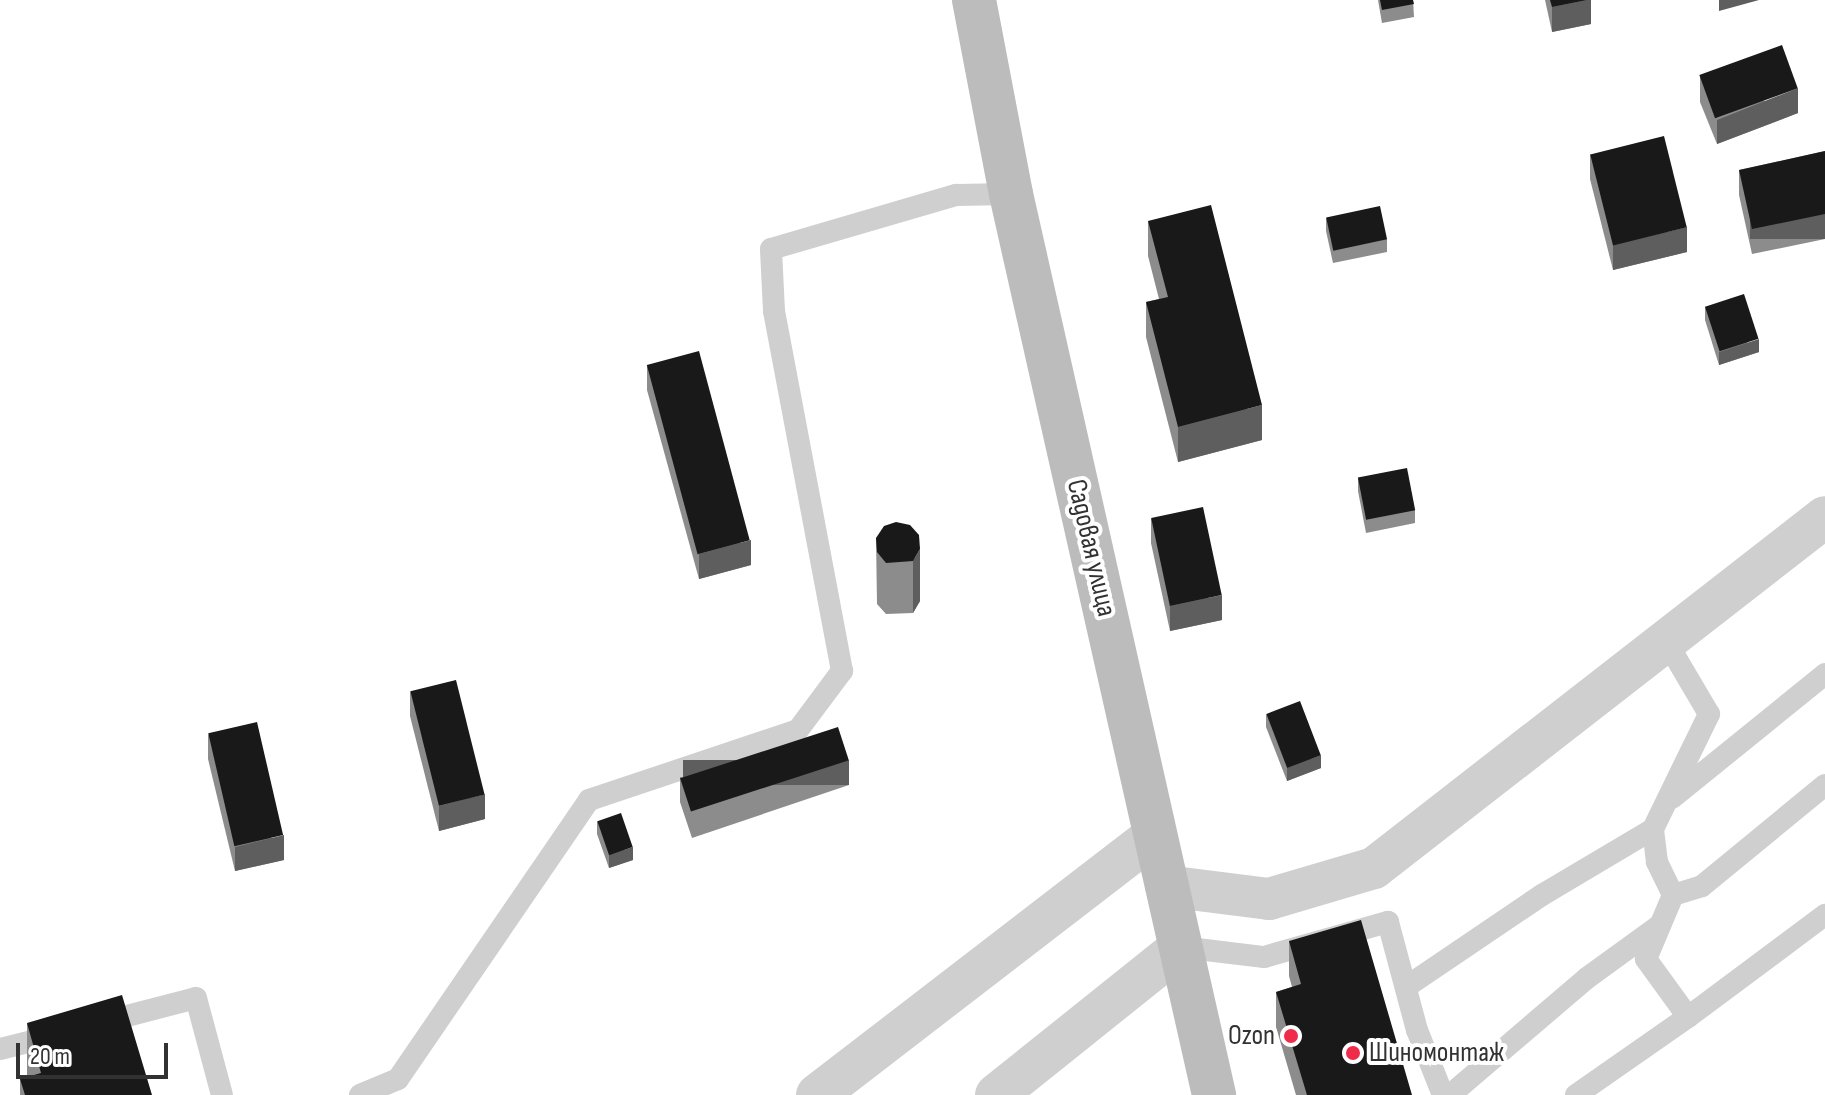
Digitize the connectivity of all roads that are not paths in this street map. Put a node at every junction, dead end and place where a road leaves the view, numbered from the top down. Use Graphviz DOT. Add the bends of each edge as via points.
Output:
graph roads {
  1 [pos="974,0"];
  2 [pos="1011,194"];
  3 [pos="1825,517"];
  4 [pos="1666,641"];
  5 [pos="1825,674"];
  6 [pos="1825,785"];
  7 [pos="1665,804"];
  8 [pos="1653,829"];
  9 [pos="1155,835"];
  10 [pos="1166,886"];
  11 [pos="1673,895"];
  12 [pos="1825,915"];
  13 [pos="1661,924"];
  14 [pos="1181,947"];
  15 [pos="1406,987"];
  16 [pos="1688,1017"];
  17 [pos="0,1049"];
  18 [pos="222,1095"];
  19 [pos="360,1095"];
  20 [pos="817,1095"];
  21 [pos="996,1095"];
  22 [pos="1214,1095"];
  23 [pos="1443,1095"];
  24 [pos="1450,1095"];
  25 [pos="1576,1095"];
  1 -- 2 [label="street, Садовая улица"];
  2 -- 9 [label="street, Садовая улица"];
  2 -- 19 [label="lane" via="956,195 771,249 774,311 842,671 798,730 589,800 398,1079"];
  3 -- 4 [label="street"];
  4 -- 7 [label="lane" via="1709,714"];
  4 -- 10 [label="street" via="1374,868 1269,899"];
  5 -- 7 [label="lane"];
  6 -- 11 [label="lane" via="1702,886"];
  7 -- 8 [label="lane"];
  8 -- 11 [label="lane" via="1657,862"];
  8 -- 15 [label="lane" via="1542,895"];
  9 -- 10 [label="street, Садовая улица"];
  9 -- 20 [label="street"];
  10 -- 14 [label="street, Садовая улица"];
  11 -- 13 [label="lane"];
  12 -- 16 [label="lane"];
  13 -- 16 [label="lane" via="1646,959"];
  13 -- 24 [label="lane" via="1587,978"];
  14 -- 15 [label="lane" via="1264,957 1388,922"];
  14 -- 21 [label="street"];
  14 -- 22 [label="street, Садовая улица"];
  15 -- 23 [label="lane"];
  16 -- 25 [label="lane"];
  17 -- 18 [label="lane" via="196,998"];
}
